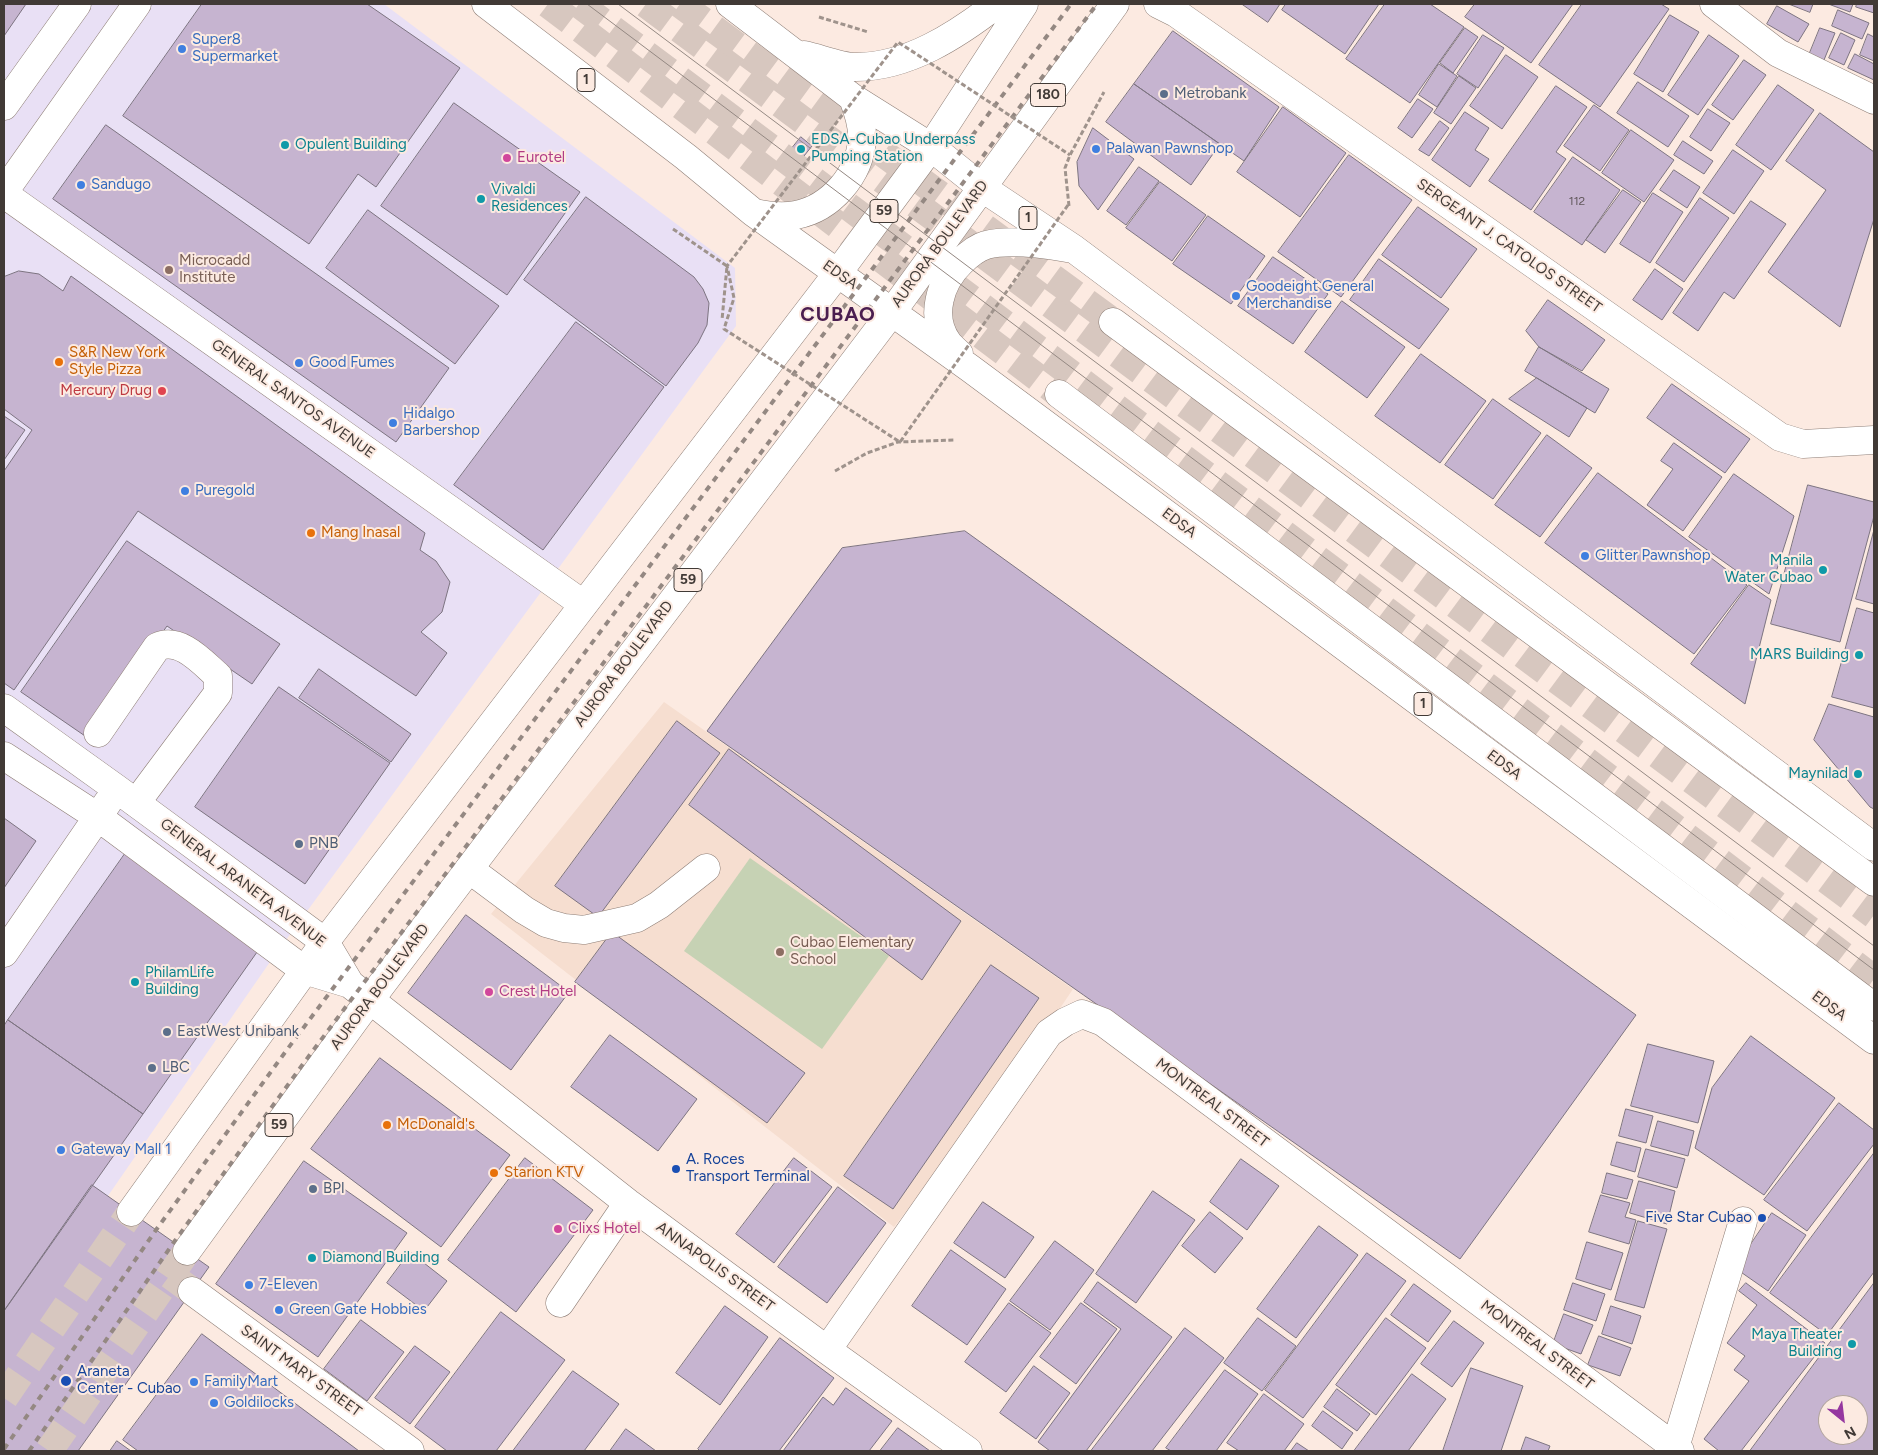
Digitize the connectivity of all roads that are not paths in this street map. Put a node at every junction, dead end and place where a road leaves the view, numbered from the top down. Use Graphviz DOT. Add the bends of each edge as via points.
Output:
graph roads {
  1 [pos="77,4"];
  2 [pos="137,4"];
  3 [pos="486,4"];
  4 [pos="730,4"];
  5 [pos="996,4"];
  6 [pos="1024,4"];
  7 [pos="1115,4"];
  8 [pos="1158,4"];
  9 [pos="1714,4"];
  10 [pos="795,53"];
  11 [pos="853,98"];
  12 [pos="1874,100"];
  13 [pos="4,106"];
  14 [pos="931,147"];
  15 [pos="981,187"];
  16 [pos="4,193"];
  17 [pos="754,213"];
  18 [pos="1074,249"];
  19 [pos="837,274"];
  20 [pos="892,312"];
  21 [pos="1113,322"];
  22 [pos="971,369"];
  23 [pos="1059,394"];
  24 [pos="1874,440"];
  25 [pos="583,604"];
  26 [pos="4,708"];
  27 [pos="98,733"];
  28 [pos="4,756"];
  29 [pos="127,796"];
  30 [pos="98,817"];
  31 [pos="1874,847"];
  32 [pos="706,868"];
  33 [pos="468,869"];
  34 [pos="1874,882"];
  35 [pos="325,942"];
  36 [pos="4,954"];
  37 [pos="304,970"];
  38 [pos="360,992"];
  39 [pos="1874,1007"];
  40 [pos="1874,1040"];
  41 [pos="628,1203"];
  42 [pos="131,1212"];
  43 [pos="1743,1221"];
  44 [pos="187,1251"];
  45 [pos="192,1291"];
  46 [pos="560,1303"];
  47 [pos="827,1350"];
  48 [pos="1676,1450"];
  49 [pos="410,1451"];
  50 [pos="968,1451"];
  1 -- 13 [label="main road"];
  2 -- 16 [label="main road"];
  3 -- 17 [label="main road, EDSA / 1"];
  4 -- 10 [label="main road, 1"];
  5 -- 10 [label="main road" via="928,48 889,64 854,67"];
  6 -- 14 [label="main road"];
  7 -- 15 [label="main road, AURORA BOULEVARD / 180"];
  8 -- 24 [label="main road, SERGEANT J. CATOLOS STREET" via="1176,13 1780,437 1803,444"];
  9 -- 12 [label="main road" via="1778,53"];
  10 -- 11 [label="main road, 1"];
  11 -- 14 [label="main road, 1"];
  11 -- 17 [label="main road" via="861,118 862,140 858,160 848,180 817,208 775,217"];
  14 -- 15 [label="main road, 1"];
  14 -- 19 [label="main road, 59"];
  15 -- 18 [label="main road, 1"];
  15 -- 20 [label="main road, AURORA BOULEVARD / 59"];
  16 -- 25 [label="main road, GENERAL SANTOS AVENUE"];
  17 -- 19 [label="main road, EDSA / 1"];
  18 -- 22 [label="main road" via="1029,243 985,245 970,253 951,272 939,296 940,319 948,343"];
  18 -- 31 [label="main road, 1"];
  19 -- 20 [label="main road, EDSA / 1"];
  19 -- 25 [label="main road, 59"];
  20 -- 22 [label="main road, EDSA / 1"];
  20 -- 33 [label="main road, AURORA BOULEVARD / 59"];
  21 -- 34 [label="main road"];
  22 -- 40 [label="main road, EDSA / 1"];
  23 -- 39 [label="main road, EDSA / 1"];
  25 -- 35 [label="main road, 59"];
  26 -- 29 [label="main road, GENERAL ARANETA AVENUE"];
  27 -- 29 [label="main road" via="157,647 164,644 183,648 218,676 218,693"];
  28 -- 30 [label="main road, GENERAL ARANETA AVENUE"];
  29 -- 30 [label="main road"];
  29 -- 35 [label="main road, GENERAL ARANETA AVENUE"];
  30 -- 36 [label="main road"];
  30 -- 37 [label="main road, GENERAL ARANETA AVENUE"];
  32 -- 33 [label="main road" via="637,918 584,930 546,924"];
  33 -- 38 [label="main road, AURORA BOULEVARD / 59"];
  35 -- 37 [label="main road, 59"];
  35 -- 38 [label="main road, GENERAL ARANETA AVENUE"];
  37 -- 38 [label="main road, GENERAL ARANETA AVENUE"];
  37 -- 42 [label="main road, 59"];
  38 -- 41 [label="main road, ANNAPOLIS STREET"];
  38 -- 44 [label="main road, AURORA BOULEVARD / 59"];
  41 -- 46 [label="main road"];
  41 -- 47 [label="main road, ANNAPOLIS STREET"];
  43 -- 48 [label="main road"];
  45 -- 49 [label="main road, SAINT MARY STREET"];
  47 -- 48 [label="main road, MONTREAL STREET" via="1049,1033 1082,1014 1103,1022"];
  47 -- 50 [label="main road, ANNAPOLIS STREET"];
}
